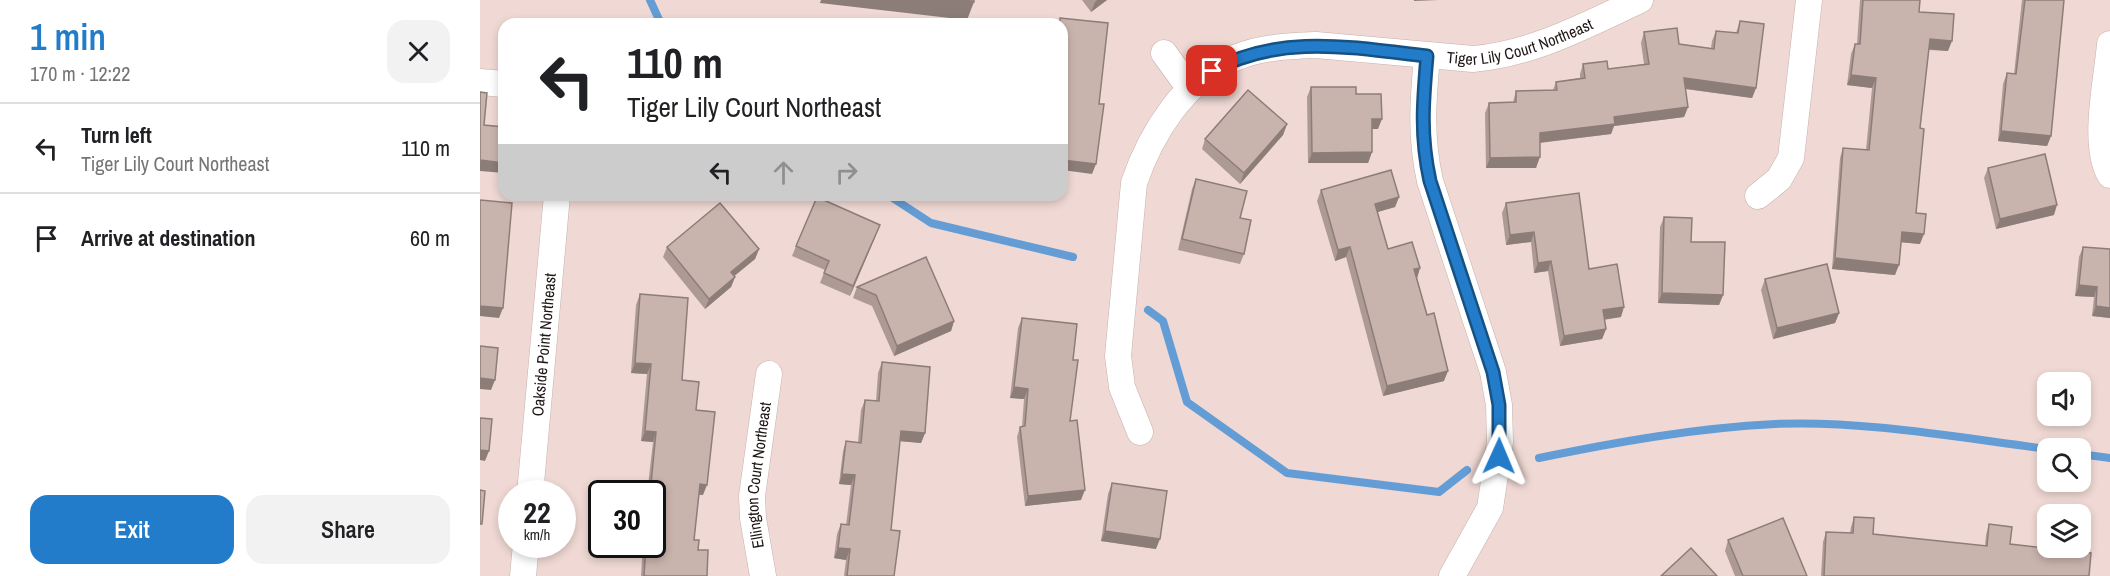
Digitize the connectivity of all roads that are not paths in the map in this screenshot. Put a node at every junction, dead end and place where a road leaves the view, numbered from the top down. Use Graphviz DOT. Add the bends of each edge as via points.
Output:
graph roads {
  1 [pos="1640,0"];
  2 [pos="1809,0"];
  3 [pos="2110,44"];
  4 [pos="1164,53"];
  5 [pos="1427,56"];
  6 [pos="480,82"];
  7 [pos="498,84"];
  8 [pos="1190,89"];
  9 [pos="2110,175"];
  10 [pos="1758,196"];
  11 [pos="557,201"];
  12 [pos="769,374"];
  13 [pos="1140,432"];
  14 [pos="531,480"];
  15 [pos="525,558"];
  16 [pos="523,576"];
  17 [pos="763,576"];
  18 [pos="1452,576"];
  1 -- 5 [label="street, Tiger Lily Court Northeast" via="1569,33 1498,57"];
  2 -- 10 [label="street" via="1791,158 1779,179"];
  3 -- 9 [label="street" via="2101,146"];
  4 -- 8 [label="street"];
  5 -- 8 [label="street, Tiger Lily Court Northeast" via="1316,45 1264,49 1235,58"];
  5 -- 18 [label="street" via="1421,118 1423,150 1493,372 1499,405 1500,442 1490,508"];
  6 -- 7 [label="street"];
  8 -- 13 [label="street, Tiger Lily Court Northeast" via="1157,132 1134,183 1118,356 1122,387"];
  11 -- 14 [label="street, Oakside Point Northeast"];
  12 -- 17 [label="street, Ellington Court Northeast" via="752,496"];
  15 -- 16 [label="street"];
}
